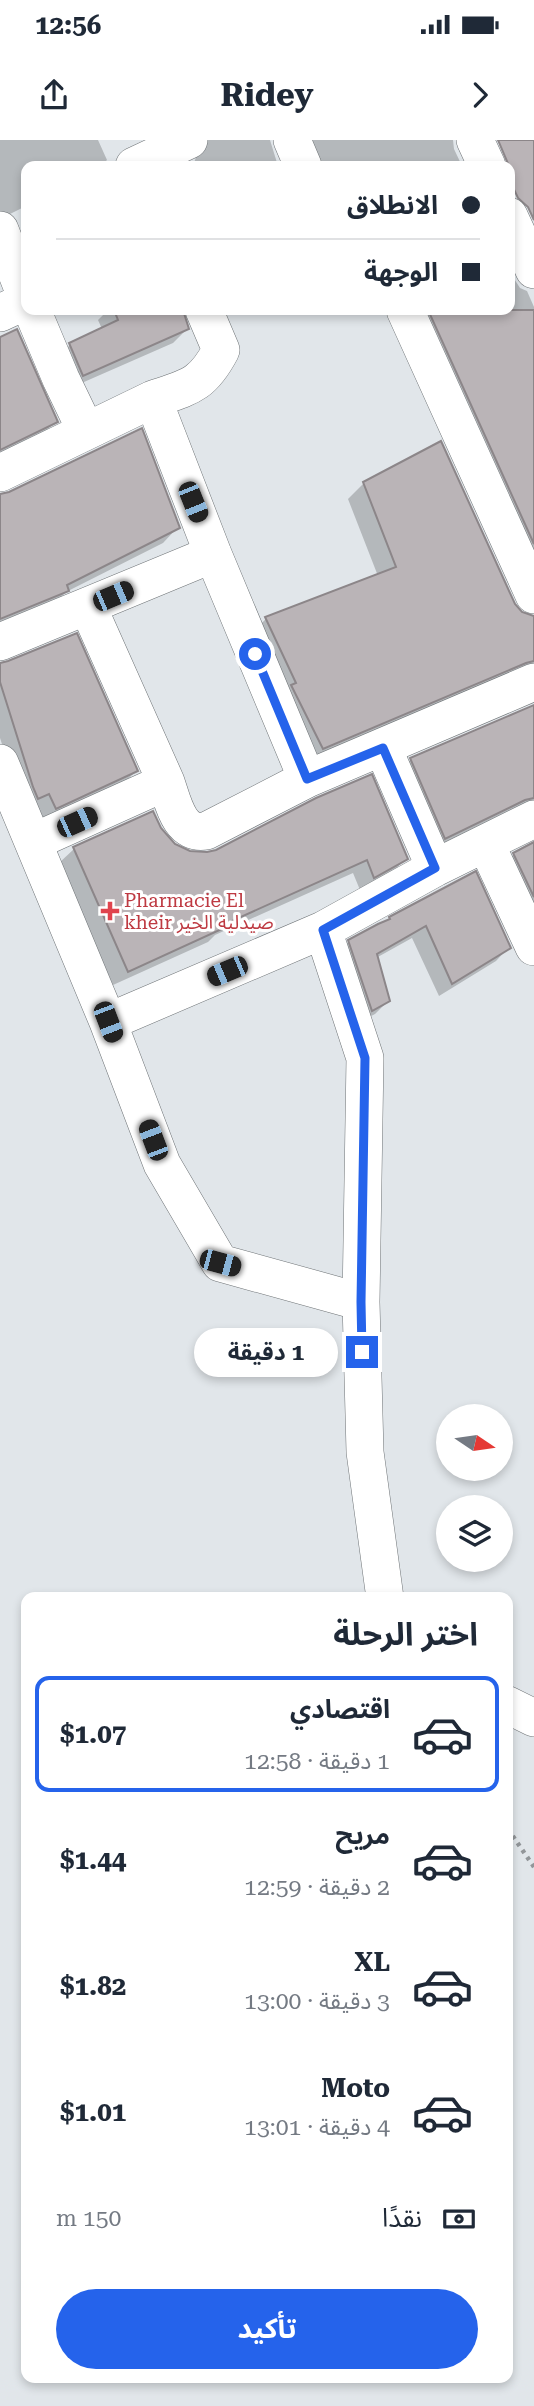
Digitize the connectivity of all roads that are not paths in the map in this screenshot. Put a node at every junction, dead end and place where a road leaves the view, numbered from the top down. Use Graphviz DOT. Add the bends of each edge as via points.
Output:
graph roads {
  1 [pos="189,140"];
  2 [pos="292,140"];
  3 [pos="475,140"];
  4 [pos="138,159"];
  5 [pos="301,161"];
  6 [pos="485,161"];
  7 [pos="21,220"];
  8 [pos="517,225"];
  9 [pos="0,230"];
  10 [pos="534,270"];
  11 [pos="21,286"];
  12 [pos="21,302"];
  13 [pos="0,313"];
  14 [pos="34,315"];
  15 [pos="206,315"];
  16 [pos="406,315"];
  17 [pos="153,400"];
  18 [pos="86,431"];
  19 [pos="0,473"];
  20 [pos="214,554"];
  21 [pos="534,595"];
  22 [pos="88,607"];
  23 [pos="0,642"];
  24 [pos="534,682"];
  25 [pos="383,748"];
  26 [pos="0,763"];
  27 [pos="307,779"];
  28 [pos="166,782"];
  29 [pos="534,818"];
  30 [pos="19,830"];
  31 [pos="486,844"];
  32 [pos="435,868"];
  33 [pos="323,930"];
  34 [pos="534,947"];
  35 [pos="108,1022"];
  36 [pos="361,1302"];
  37 [pos="384,1592"];
  38 [pos="513,1708"];
  39 [pos="534,1718"];
  1 -- 4 [label="street"];
  2 -- 5 [label="street"];
  3 -- 6 [label="street"];
  7 -- 9 [label="street"];
  8 -- 10 [label="street"];
  9 -- 11 [label="street"];
  12 -- 13 [label="street"];
  14 -- 18 [label="street"];
  15 -- 17 [label="street" via="221,350 212,367 204,378"];
  16 -- 21 [label="street"];
  17 -- 18 [label="street"];
  17 -- 20 [label="street"];
  18 -- 19 [label="street"];
  20 -- 22 [label="street"];
  20 -- 27 [label="street"];
  22 -- 23 [label="street"];
  22 -- 28 [label="street"];
  24 -- 25 [label="street"];
  25 -- 27 [label="street"];
  25 -- 32 [label="street"];
  26 -- 30 [label="street"];
  27 -- 28 [label="street" via="198,832 183,824"];
  28 -- 30 [label="street"];
  29 -- 31 [label="street"];
  30 -- 35 [label="street"];
  31 -- 32 [label="street"];
  31 -- 34 [label="street"];
  32 -- 33 [label="street"];
  33 -- 35 [label="street"];
  33 -- 36 [label="street" via="365,1058"];
  35 -- 36 [label="street" via="162,1164 220,1263"];
  36 -- 37 [label="street" via="365,1452"];
  38 -- 39 [label="street"];
}
